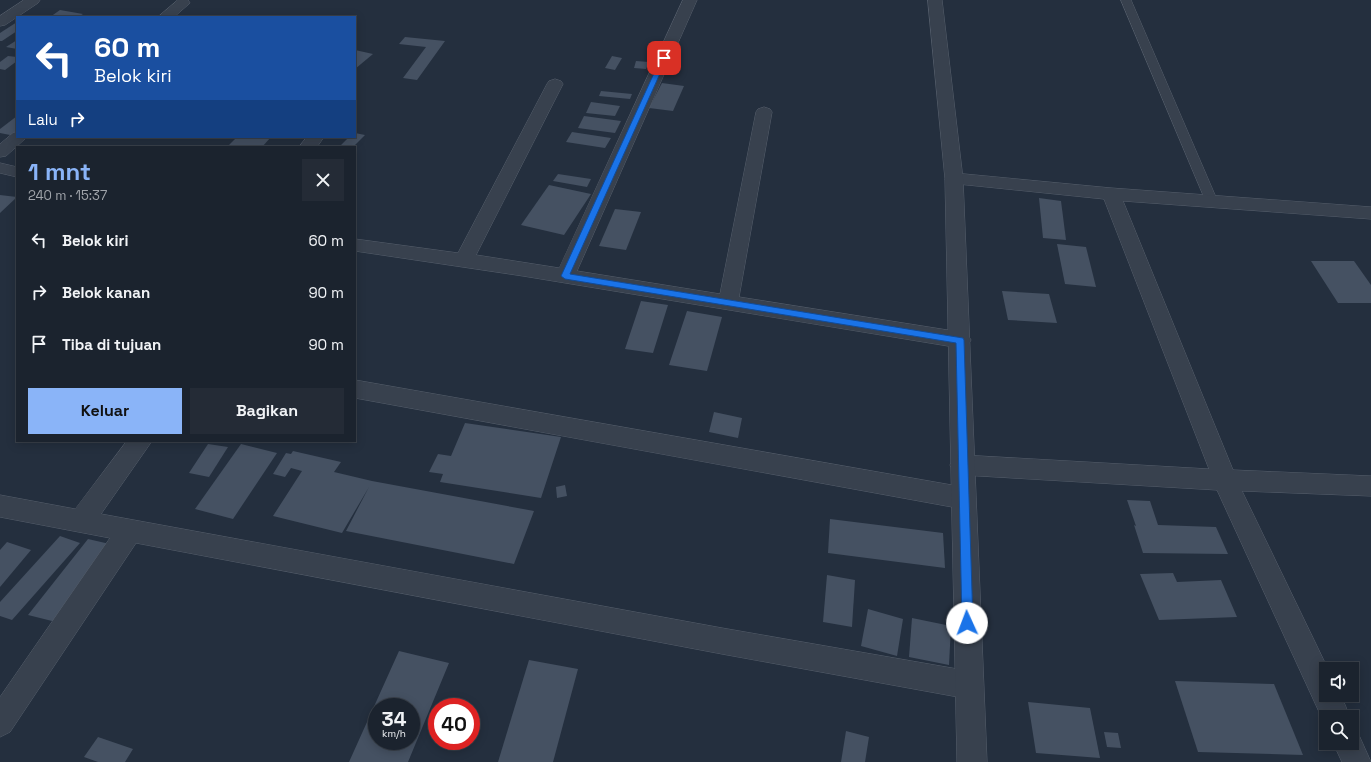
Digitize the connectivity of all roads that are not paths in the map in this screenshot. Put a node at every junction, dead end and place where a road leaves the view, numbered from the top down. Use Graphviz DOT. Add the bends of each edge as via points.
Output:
graph roads {
  1 [pos="33,0"];
  2 [pos="690,0"];
  3 [pos="935,0"];
  4 [pos="1126,0"];
  5 [pos="183,3"];
  6 [pos="166,16"];
  7 [pos="0,22"];
  8 [pos="555,84"];
  9 [pos="764,112"];
  10 [pos="18,138"];
  11 [pos="315,138"];
  12 [pos="309,146"];
  13 [pos="0,152"];
  14 [pos="0,168"];
  15 [pos="16,172"];
  16 [pos="954,179"];
  17 [pos="1111,194"];
  18 [pos="1212,202"];
  19 [pos="1371,213"];
  20 [pos="356,245"];
  21 [pos="463,261"];
  22 [pos="565,276"];
  23 [pos="728,303"];
  24 [pos="960,340"];
  25 [pos="356,388"];
  26 [pos="139,442"];
  27 [pos="962,465"];
  28 [pos="1225,480"];
  29 [pos="1371,486"];
  30 [pos="963,498"];
  31 [pos="0,506"];
  32 [pos="81,521"];
  33 [pos="130,530"];
  34 [pos="970,685"];
  35 [pos="1333,710"];
  36 [pos="0,722"];
  37 [pos="1351,750"];
  38 [pos="972,762"];
  39 [pos="1356,762"];
  1 -- 7 [label="street"];
  2 -- 22 [label="street"];
  3 -- 16 [label="street"];
  4 -- 18 [label="lane"];
  5 -- 6 [label="street"];
  8 -- 21 [label="street"];
  9 -- 23 [label="street"];
  10 -- 13 [label="street"];
  11 -- 12 [label="street"];
  14 -- 15 [label="street"];
  16 -- 17 [label="street"];
  16 -- 24 [label="street"];
  17 -- 18 [label="street"];
  17 -- 28 [label="street"];
  18 -- 19 [label="street"];
  20 -- 21 [label="street"];
  21 -- 22 [label="street"];
  22 -- 23 [label="street"];
  23 -- 24 [label="street"];
  24 -- 27 [label="street"];
  25 -- 30 [label="street"];
  26 -- 32 [label="street"];
  27 -- 28 [label="street"];
  27 -- 30 [label="street"];
  28 -- 29 [label="street"];
  28 -- 35 [label="street"];
  30 -- 34 [label="street"];
  31 -- 32 [label="street"];
  32 -- 33 [label="street"];
  33 -- 34 [label="street" via="714,640"];
  33 -- 36 [label="street"];
  34 -- 38 [label="street"];
  37 -- 39 [label="street"];
}
